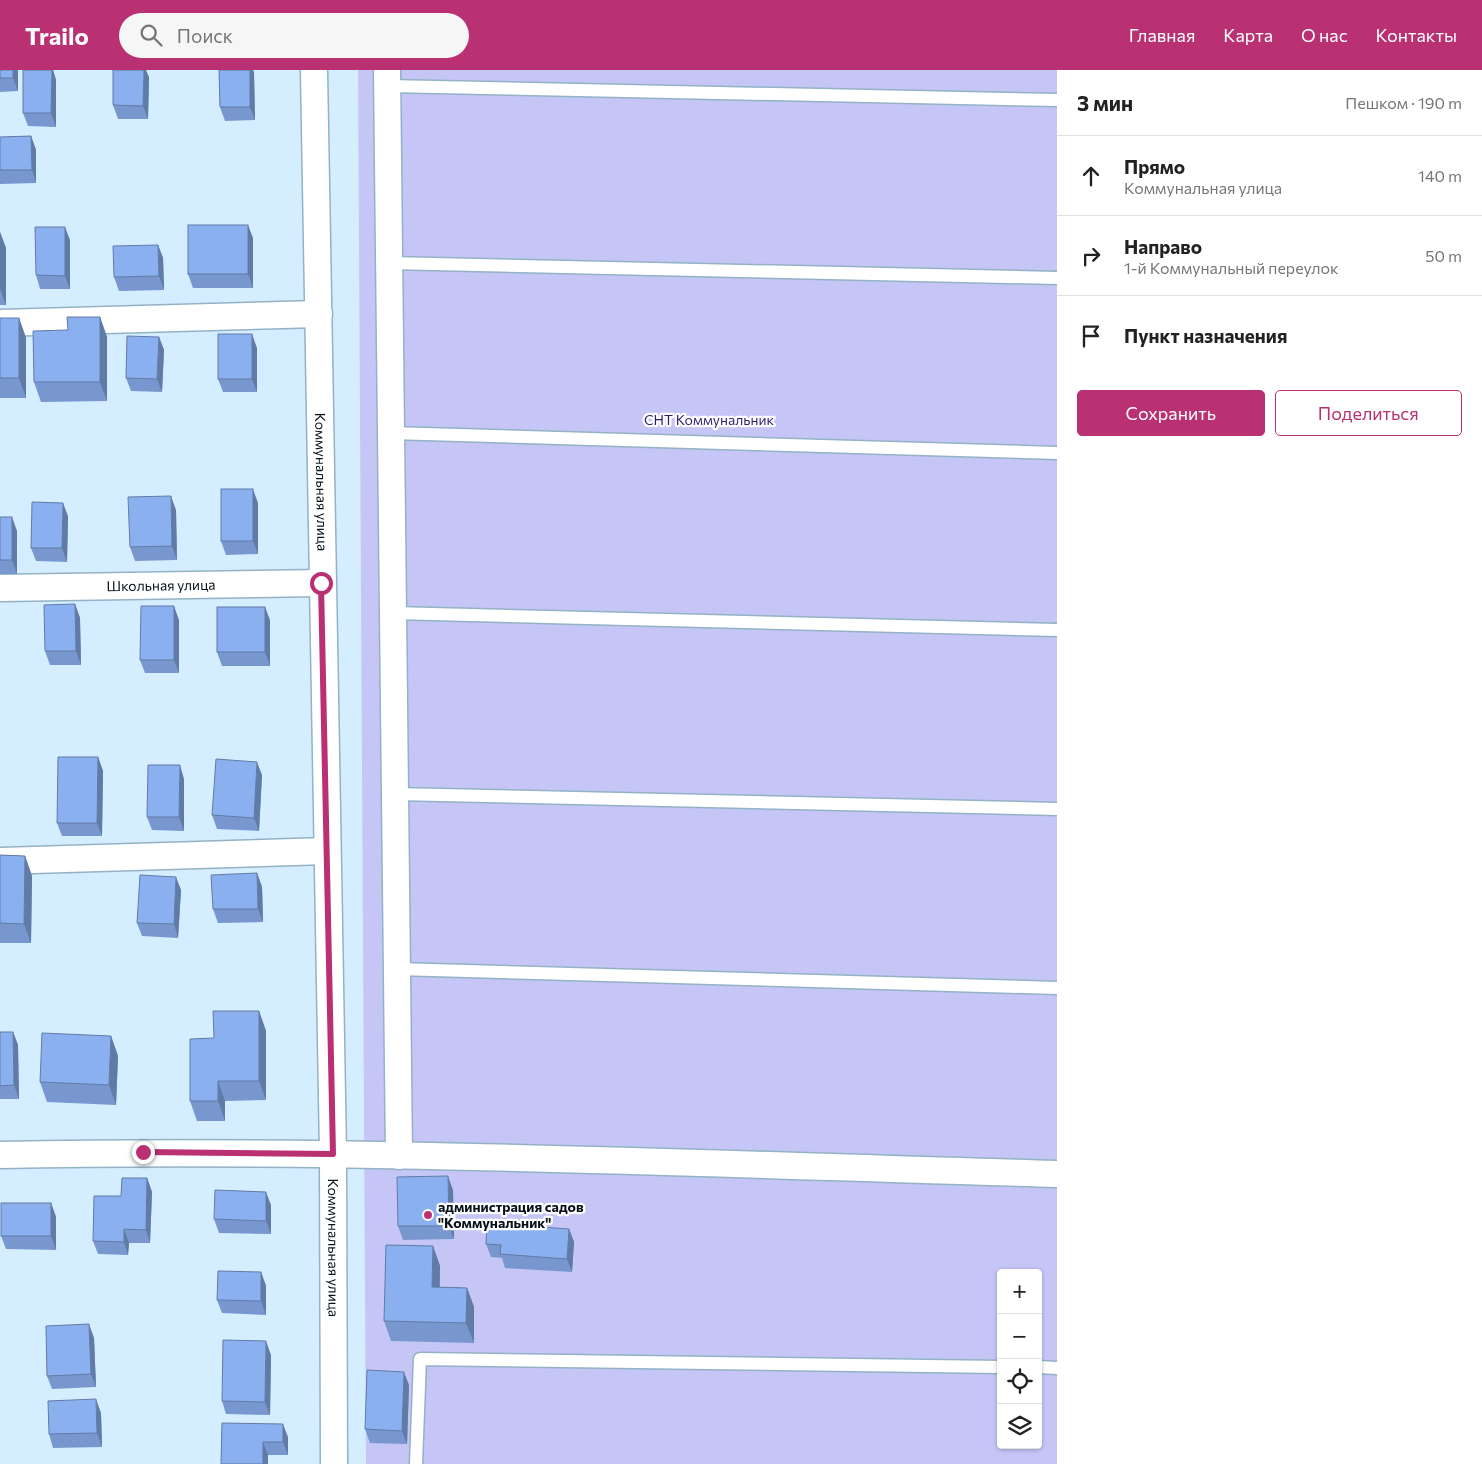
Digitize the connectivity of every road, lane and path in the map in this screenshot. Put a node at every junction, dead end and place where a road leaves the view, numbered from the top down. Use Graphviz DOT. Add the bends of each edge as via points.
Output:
graph roads {
  1 [pos="314,70"];
  2 [pos="387,78"];
  3 [pos="1057,100"];
  4 [pos="389,264"];
  5 [pos="1057,278"];
  6 [pos="319,314"];
  7 [pos="0,323"];
  8 [pos="391,433"];
  9 [pos="1057,453"];
  10 [pos="321,583"];
  11 [pos="0,588"];
  12 [pos="393,613"];
  13 [pos="1057,630"];
  14 [pos="395,794"];
  15 [pos="1057,809"];
  16 [pos="327,851"];
  17 [pos="0,860"];
  18 [pos="397,970"];
  19 [pos="1057,988"];
  20 [pos="333,1154"];
  21 [pos="0,1155"];
  22 [pos="399,1156"];
  23 [pos="1057,1174"];
  24 [pos="997,1367"];
  25 [pos="1042,1368"];
  26 [pos="1057,1368"];
  27 [pos="334,1464"];
  28 [pos="416,1464"];
  1 -- 6 [label="street, Коммунальная улица"];
  2 -- 3 [label="lane"];
  2 -- 4 [label="street"];
  4 -- 5 [label="lane"];
  4 -- 8 [label="street"];
  6 -- 7 [label="street"];
  6 -- 10 [label="street, Коммунальная улица"];
  8 -- 9 [label="lane"];
  8 -- 12 [label="street"];
  10 -- 11 [label="street, Школьная улица"];
  10 -- 16 [label="street, Коммунальная улица"];
  12 -- 13 [label="lane"];
  12 -- 14 [label="street"];
  14 -- 15 [label="lane"];
  14 -- 18 [label="street"];
  16 -- 17 [label="street"];
  16 -- 20 [label="street, Коммунальная улица"];
  18 -- 19 [label="lane"];
  18 -- 22 [label="street"];
  20 -- 21 [label="street" via="143,1152"];
  20 -- 22 [label="street"];
  20 -- 27 [label="street, Коммунальная улица"];
  22 -- 23 [label="street"];
  24 -- 28 [label="lane" via="420,1359"];
  25 -- 26 [label="lane"];
}
